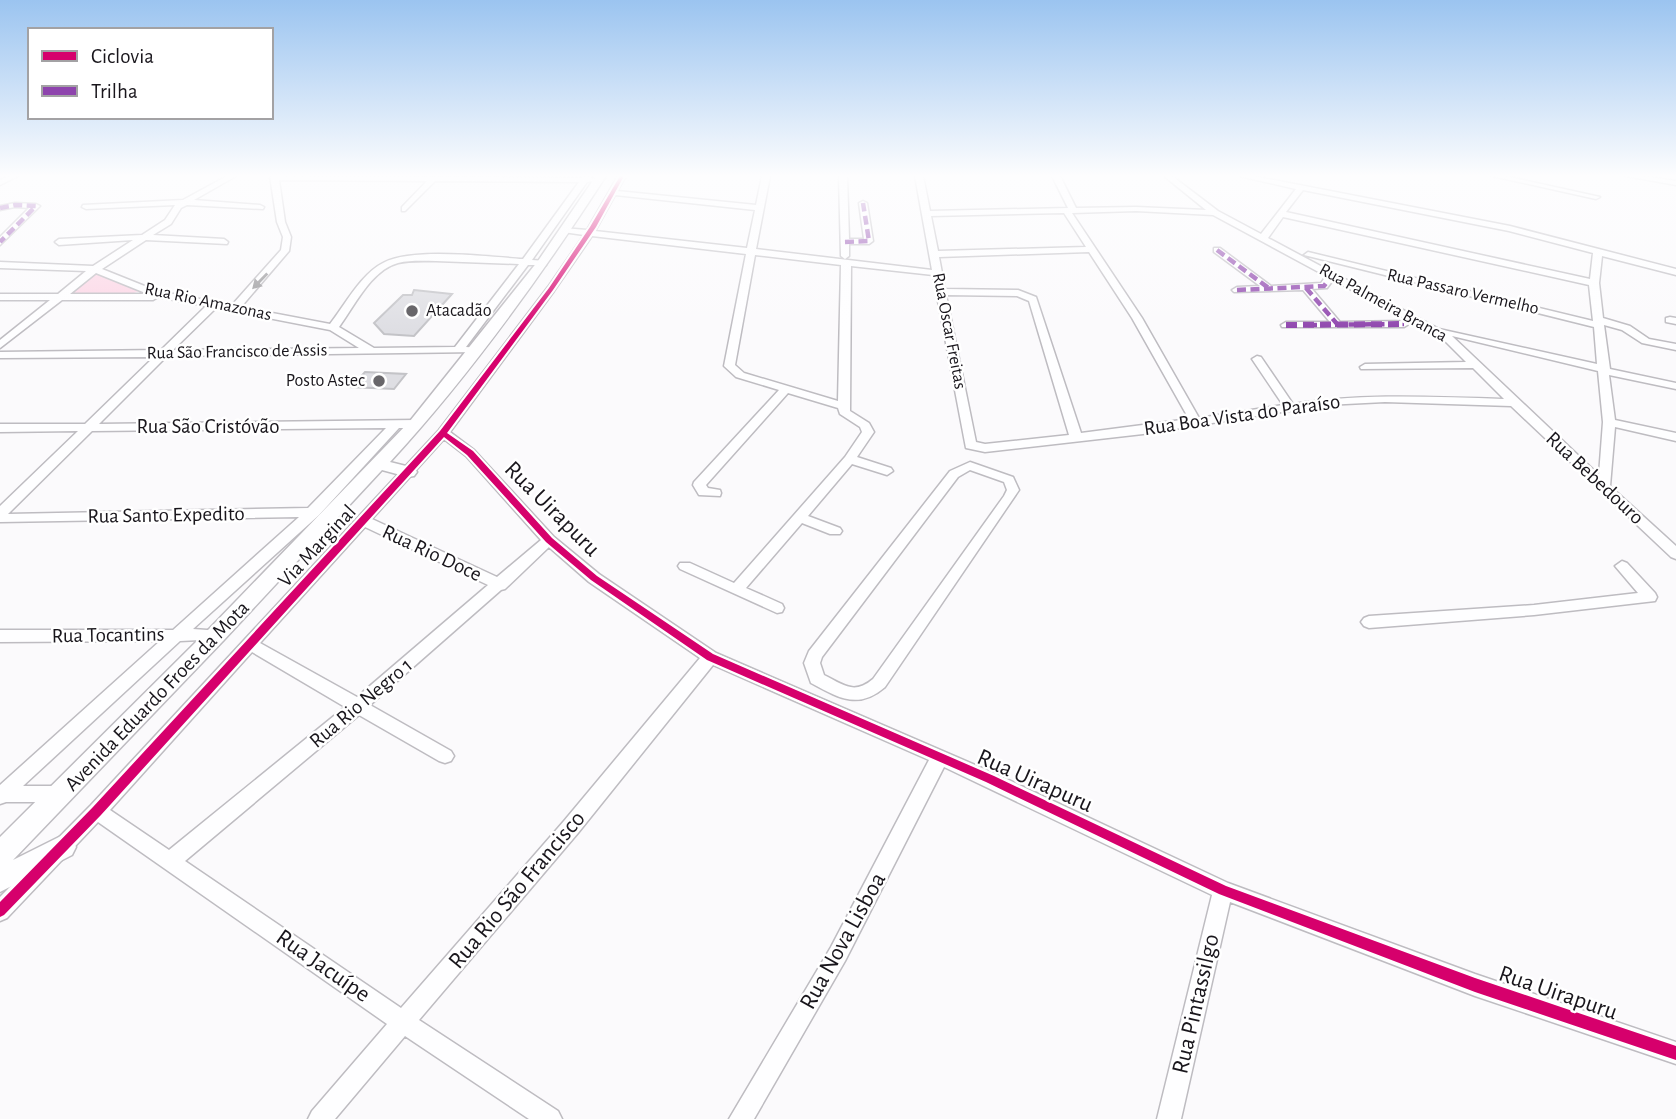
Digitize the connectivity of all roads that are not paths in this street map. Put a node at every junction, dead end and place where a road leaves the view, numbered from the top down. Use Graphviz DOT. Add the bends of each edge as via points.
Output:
graph roads {
  1 [pos="14,228"];
  2 [pos="158,228"];
  3 [pos="283,228"];
  4 [pos="558,228"];
  5 [pos="567,228"];
  6 [pos="577,228"];
  7 [pos="755,228"];
  8 [pos="845,228"];
  9 [pos="867,228"];
  10 [pos="929,228"];
  11 [pos="1080,228"];
  12 [pos="1244,228"];
  13 [pos="1271,228"];
  14 [pos="1346,228"];
  15 [pos="1502,228"];
  16 [pos="591,230"];
  17 [pos="144,237"];
  18 [pos="1263,238"];
  19 [pos="0,242"];
  20 [pos="59,242"];
  21 [pos="224,242"];
  22 [pos="845,242"];
  23 [pos="752,247"];
  24 [pos="1091,249"];
  25 [pos="1217,250"];
  26 [pos="1287,250"];
  27 [pos="1598,250"];
  28 [pos="934,254"];
  29 [pos="845,259"];
  30 [pos="534,263"];
  31 [pos="0,265"];
  32 [pos="95,269"];
  33 [pos="937,269"];
  34 [pos="1676,272"];
  35 [pos="1332,275"];
  36 [pos="1594,283"];
  37 [pos="1306,288"];
  38 [pos="1270,289"];
  39 [pos="1237,290"];
  40 [pos="941,292"];
  41 [pos="60,296"];
  42 [pos="0,297"];
  43 [pos="170,297"];
  44 [pos="213,305"];
  45 [pos="234,308"];
  46 [pos="1599,323"];
  47 [pos="1404,324"];
  48 [pos="1338,325"];
  49 [pos="1286,326"];
  50 [pos="332,328"];
  51 [pos="1435,329"];
  52 [pos="0,345"];
  53 [pos="1676,347"];
  54 [pos="466,350"];
  55 [pos="371,351"];
  56 [pos="163,352"];
  57 [pos="0,355"];
  58 [pos="1257,359"];
  59 [pos="1477,365"];
  60 [pos="1365,367"];
  61 [pos="1605,370"];
  62 [pos="1676,386"];
  63 [pos="786,389"];
  64 [pos="1514,403"];
  65 [pos="844,406"];
  66 [pos="1289,406"];
  67 [pos="1196,422"];
  68 [pos="1609,422"];
  69 [pos="396,424"];
  70 [pos="416,424"];
  71 [pos="88,426"];
  72 [pos="0,428"];
  73 [pos="443,433"];
  74 [pos="1076,437"];
  75 [pos="1676,437"];
  76 [pos="970,445"];
  77 [pos="985,448"];
  78 [pos="850,459"];
  79 [pos="379,464"];
  80 [pos="970,466"];
  81 [pos="887,471"];
  82 [pos="408,472"];
  83 [pos="1604,486"];
  84 [pos="715,493"];
  85 [pos="312,512"];
  86 [pos="333,512"];
  87 [pos="0,516"];
  88 [pos="798,517"];
  89 [pos="364,521"];
  90 [pos="835,531"];
  91 [pos="549,540"];
  92 [pos="1676,554"];
  93 [pos="685,566"];
  94 [pos="1622,566"];
  95 [pos="500,585"];
  96 [pos="736,590"];
  97 [pos="777,608"];
  98 [pos="1368,622"];
  99 [pos="176,634"];
  100 [pos="216,635"];
  101 [pos="0,636"];
  102 [pos="250,644"];
  103 [pos="710,657"];
  104 [pos="358,706"];
  105 [pos="445,756"];
  106 [pos="939,759"];
  107 [pos="62,794"];
  108 [pos="1,795"];
  109 [pos="97,811"];
  110 [pos="63,847"];
  111 [pos="0,855"];
  112 [pos="170,861"];
  113 [pos="0,880"];
  114 [pos="1223,890"];
  115 [pos="0,911"];
  116 [pos="403,1022"];
  117 [pos="1676,1053"];
  118 [pos="320,1119"];
  119 [pos="550,1119"];
  120 [pos="741,1119"];
  121 [pos="1169,1119"];
  1 -- 19 [label="street"];
  2 -- 17 [label="street"];
  3 -- 45 [label="street, one-way" via="285,251"];
  4 -- 30 [label="street"];
  5 -- 30 [label="highway, Avenida Eduardo Froes da Mota"];
  6 -- 16 [label="street"];
  7 -- 23 [label="street"];
  8 -- 22 [label="street"];
  9 -- 22 [label="street" via="869,240"];
  10 -- 28 [label="street, Rua Oscar Freitas"];
  11 -- 24 [label="street"];
  12 -- 18 [label="street, Rua Palmeira Branca"];
  13 -- 18 [label="street"];
  14 -- 36 [label="street"];
  15 -- 27 [label="street"];
  16 -- 23 [label="street"];
  16 -- 73 [label="street, Via Marginal"];
  17 -- 20 [label="street"];
  17 -- 21 [label="street"];
  17 -- 32 [label="street"];
  18 -- 26 [label="street, Rua Palmeira Branca"];
  22 -- 29 [label="street"];
  23 -- 29 [label="street"];
  23 -- 63 [label="street" via="729,366 740,375"];
  24 -- 28 [label="street"];
  24 -- 67 [label="street" via="1137,318"];
  25 -- 38 [label="street"];
  26 -- 35 [label="street, Rua Palmeira Branca"];
  26 -- 46 [label="street, Rua Passaro Vermelho"];
  27 -- 34 [label="street"];
  27 -- 36 [label="street"];
  28 -- 33 [label="street, Rua Oscar Freitas"];
  29 -- 33 [label="street"];
  29 -- 65 [label="street"];
  30 -- 50 [label="street" via="392,261"];
  30 -- 54 [label="highway, Avenida Eduardo Froes da Mota"];
  31 -- 32 [label="street, Rua Rio Amazonas"];
  32 -- 41 [label="street"];
  32 -- 43 [label="street, Rua Rio Amazonas"];
  33 -- 40 [label="street, Rua Oscar Freitas"];
  35 -- 37 [label="street" via="1325,285"];
  35 -- 51 [label="street, Rua Palmeira Branca"];
  36 -- 46 [label="street"];
  37 -- 38 [label="street"];
  37 -- 48 [label="street"];
  38 -- 39 [label="street"];
  40 -- 74 [label="street" via="1018,293 1033,299"];
  40 -- 76 [label="street, Rua Oscar Freitas"];
  41 -- 42 [label="street"];
  41 -- 43 [label="street"];
  41 -- 52 [label="street"];
  43 -- 44 [label="street, Rua Rio Amazonas"];
  44 -- 45 [label="street, Rua Rio Amazonas"];
  44 -- 56 [label="street"];
  45 -- 50 [label="street, Rua Rio Amazonas"];
  46 -- 53 [label="street, Rua Passaro Vermelho"];
  46 -- 61 [label="street"];
  47 -- 48 [label="street"];
  48 -- 49 [label="street"];
  50 -- 55 [label="street, Rua Rio Amazonas"];
  51 -- 59 [label="street, Rua Palmeira Branca"];
  51 -- 61 [label="street"];
  54 -- 55 [label="street, Rua São Francisco de Assis"];
  54 -- 70 [label="highway, Avenida Eduardo Froes da Mota"];
  55 -- 56 [label="street, Rua São Francisco de Assis"];
  56 -- 57 [label="street, Rua São Francisco de Assis"];
  56 -- 71 [label="street"];
  58 -- 66 [label="street"];
  59 -- 60 [label="street"];
  59 -- 64 [label="street, Rua Palmeira Branca"];
  61 -- 62 [label="street"];
  61 -- 68 [label="street"];
  63 -- 65 [label="street"];
  63 -- 84 [label="street" via="699,485 700,491"];
  64 -- 66 [label="street, Rua Boa Vista do Paraíso" via="1385,399"];
  64 -- 83 [label="street, Rua Bebedouro"];
  65 -- 78 [label="street" via="846,415 869,432"];
  66 -- 67 [label="street, Rua Boa Vista do Paraíso"];
  67 -- 74 [label="street, Rua Boa Vista do Paraíso"];
  68 -- 75 [label="street"];
  68 -- 83 [label="street"];
  69 -- 70 [label="street, Rua São Cristóvão"];
  69 -- 71 [label="street, Rua São Cristóvão"];
  69 -- 85 [label="street"];
  70 -- 79 [label="highway, Avenida Eduardo Froes da Mota"];
  71 -- 72 [label="street, Rua São Cristóvão"];
  71 -- 87 [label="street"];
  73 -- 82 [label="street, Via Marginal"];
  73 -- 91 [label="street, Rua Uirapuru" via="470,453"];
  74 -- 77 [label="street, Rua Boa Vista do Paraíso"];
  76 -- 77 [label="street, Rua Boa Vista do Paraíso"];
  77 -- 80 [label="street"];
  78 -- 81 [label="street"];
  78 -- 88 [label="street"];
  79 -- 82 [label="highway"];
  79 -- 86 [label="highway, Avenida Eduardo Froes da Mota"];
  80 -- 80 [label="street" via="954,474 816,656 812,663 817,678 855,695 870,692 879,683 1013,490 1009,480"];
  82 -- 89 [label="street, Via Marginal"];
  83 -- 92 [label="street, Rua Bebedouro"];
  85 -- 86 [label="street, Rua Santo Expedito"];
  85 -- 87 [label="street, Rua Santo Expedito"];
  85 -- 99 [label="street"];
  86 -- 100 [label="highway, Avenida Eduardo Froes da Mota"];
  88 -- 90 [label="street"];
  88 -- 96 [label="street"];
  89 -- 95 [label="street, Rua Rio Doce"];
  89 -- 102 [label="street, Via Marginal"];
  91 -- 95 [label="street, Rua Rio Negro 1"];
  91 -- 103 [label="street, Rua Uirapuru" via="641,612"];
  93 -- 96 [label="street"];
  94 -- 98 [label="street" via="1650,597"];
  95 -- 104 [label="street, Rua Rio Negro 1"];
  96 -- 97 [label="street"];
  99 -- 100 [label="street, Rua Tocantins"];
  99 -- 101 [label="street, Rua Tocantins"];
  99 -- 108 [label="street"];
  100 -- 107 [label="highway, Avenida Eduardo Froes da Mota"];
  102 -- 104 [label="street"];
  102 -- 109 [label="street, Via Marginal"];
  103 -- 106 [label="street, Rua Uirapuru"];
  103 -- 116 [label="street, Rua Rio São Francisco"];
  104 -- 105 [label="street"];
  104 -- 112 [label="street, Rua Rio Negro 1"];
  106 -- 114 [label="street, Rua Uirapuru"];
  106 -- 120 [label="street, Rua Nova Lisboa" via="838,954"];
  107 -- 108 [label="street"];
  107 -- 111 [label="highway, Avenida Eduardo Froes da Mota"];
  109 -- 110 [label="street, Via Marginal"];
  109 -- 112 [label="street, Rua Jacuípe"];
  110 -- 113 [label="highway"];
  110 -- 115 [label="street, Via Marginal"];
  112 -- 116 [label="street, Rua Jacuípe"];
  114 -- 117 [label="street, Rua Uirapuru" via="1475,985"];
  114 -- 121 [label="street, Rua Pintassilgo"];
  116 -- 118 [label="street, Rua Rio São Francisco"];
  116 -- 119 [label="street, Rua Jacuípe"];
}
